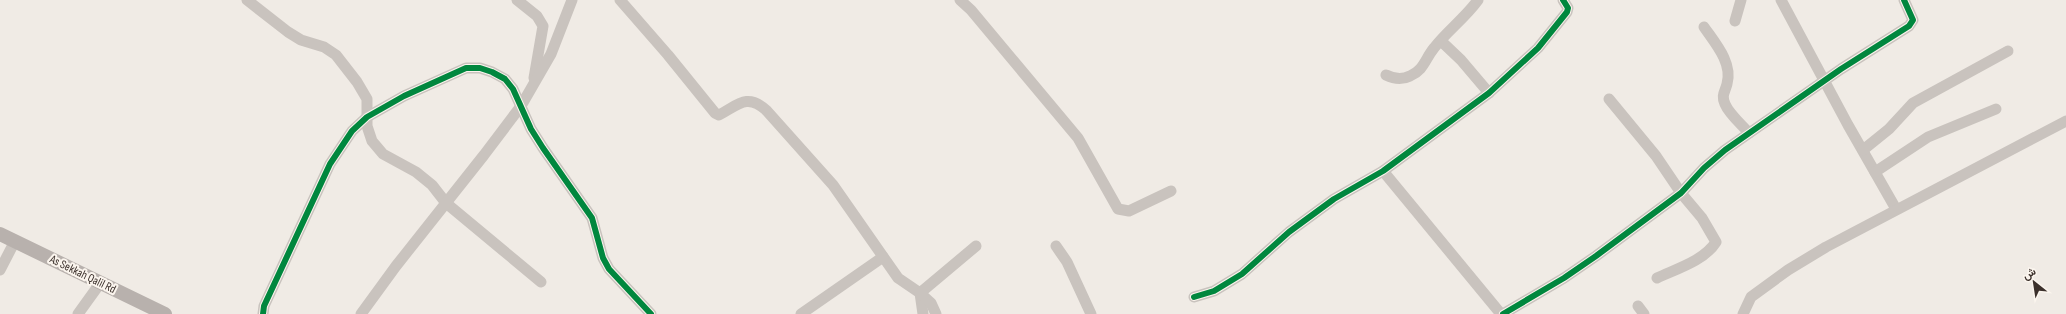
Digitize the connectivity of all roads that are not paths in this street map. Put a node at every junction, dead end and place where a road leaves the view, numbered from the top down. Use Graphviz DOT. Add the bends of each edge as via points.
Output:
graph roads {
  1 [pos="247,0"];
  2 [pos="517,0"];
  3 [pos="572,0"];
  4 [pos="620,0"];
  5 [pos="960,0"];
  6 [pos="1478,0"];
  7 [pos="1563,0"];
  8 [pos="1742,0"];
  9 [pos="1781,0"];
  10 [pos="1904,0"];
  11 [pos="1734,21"];
  12 [pos="1704,27"];
  13 [pos="1441,41"];
  14 [pos="2008,51"];
  15 [pos="1386,75"];
  16 [pos="1824,81"];
  17 [pos="531,90"];
  18 [pos="1489,93"];
  19 [pos="1609,99"];
  20 [pos="521,106"];
  21 [pos="1996,109"];
  22 [pos="367,117"];
  23 [pos="2066,121"];
  24 [pos="1749,133"];
  25 [pos="1862,150"];
  26 [pos="1383,171"];
  27 [pos="1875,172"];
  28 [pos="1172,191"];
  29 [pos="1681,193"];
  30 [pos="446,203"];
  31 [pos="1896,209"];
  32 [pos="0,234"];
  33 [pos="15,241"];
  34 [pos="976,246"];
  35 [pos="1056,246"];
  36 [pos="883,256"];
  37 [pos="0,270"];
  38 [pos="1657,278"];
  39 [pos="101,282"];
  40 [pos="541,282"];
  41 [pos="920,292"];
  42 [pos="1194,297"];
  43 [pos="78,314"];
  44 [pos="165,314"];
  45 [pos="263,314"];
  46 [pos="361,314"];
  47 [pos="651,314"];
  48 [pos="801,314"];
  49 [pos="923,314"];
  50 [pos="936,314"];
  51 [pos="1091,314"];
  52 [pos="1502,314"];
  53 [pos="1743,314"];
  1 -- 22 [label="street" via="300,40 324,47 336,55 367,99"];
  2 -- 17 [label="street" via="537,16 543,26"];
  3 -- 17 [label="street" via="551,54"];
  4 -- 36 [label="street" via="715,113 719,116 745,101 753,101 766,110 833,185"];
  5 -- 28 [label="street" via="1078,138 1118,209 1129,211"];
  6 -- 13 [label="street"];
  7 -- 18 [label="street" via="1568,8 1564,16 1538,48"];
  8 -- 11 [label="street"];
  9 -- 16 [label="street"];
  10 -- 16 [label="street" via="1913,17 1909,26"];
  12 -- 24 [label="street" via="1724,57 1728,71 1727,84 1723,91 1726,106"];
  13 -- 15 [label="street" via="1417,72 1400,79"];
  13 -- 18 [label="street"];
  14 -- 25 [label="street" via="1913,103 1889,129"];
  16 -- 24 [label="street"];
  16 -- 25 [label="street"];
  17 -- 20 [label="street"];
  18 -- 26 [label="street"];
  19 -- 29 [label="street" via="1656,156"];
  20 -- 22 [label="street" via="505,79 480,68 466,68 404,96"];
  20 -- 30 [label="street"];
  20 -- 47 [label="street" via="543,148 592,218 603,258 609,269"];
  21 -- 27 [label="street" via="1928,137"];
  22 -- 30 [label="street" via="372,141 383,154 416,172 432,185"];
  22 -- 45 [label="street" via="352,131 330,164 264,306"];
  23 -- 31 [label="street"];
  24 -- 29 [label="street" via="1724,150"];
  25 -- 27 [label="street"];
  26 -- 42 [label="street" via="1334,199 1289,232 1242,274 1214,291"];
  26 -- 52 [label="street"];
  27 -- 31 [label="street"];
  29 -- 38 [label="street" via="1702,218 1716,242 1709,251 1688,264"];
  29 -- 52 [label="street" via="1564,278"];
  30 -- 40 [label="street"];
  30 -- 46 [label="street"];
  31 -- 53 [label="street" via="1788,270 1751,298"];
  32 -- 33 [label="main road, As Sekkah Qalil Rd"];
  33 -- 37 [label="street"];
  33 -- 39 [label="main road, As Sekkah Qalil Rd"];
  34 -- 41 [label="street"];
  35 -- 51 [label="street" via="1067,262"];
  36 -- 41 [label="street" via="898,278"];
  36 -- 48 [label="street"];
  39 -- 43 [label="street"];
  39 -- 44 [label="main road, As Sekkah Qalil Rd"];
  41 -- 49 [label="street"];
  41 -- 50 [label="street" via="931,303"];
}
